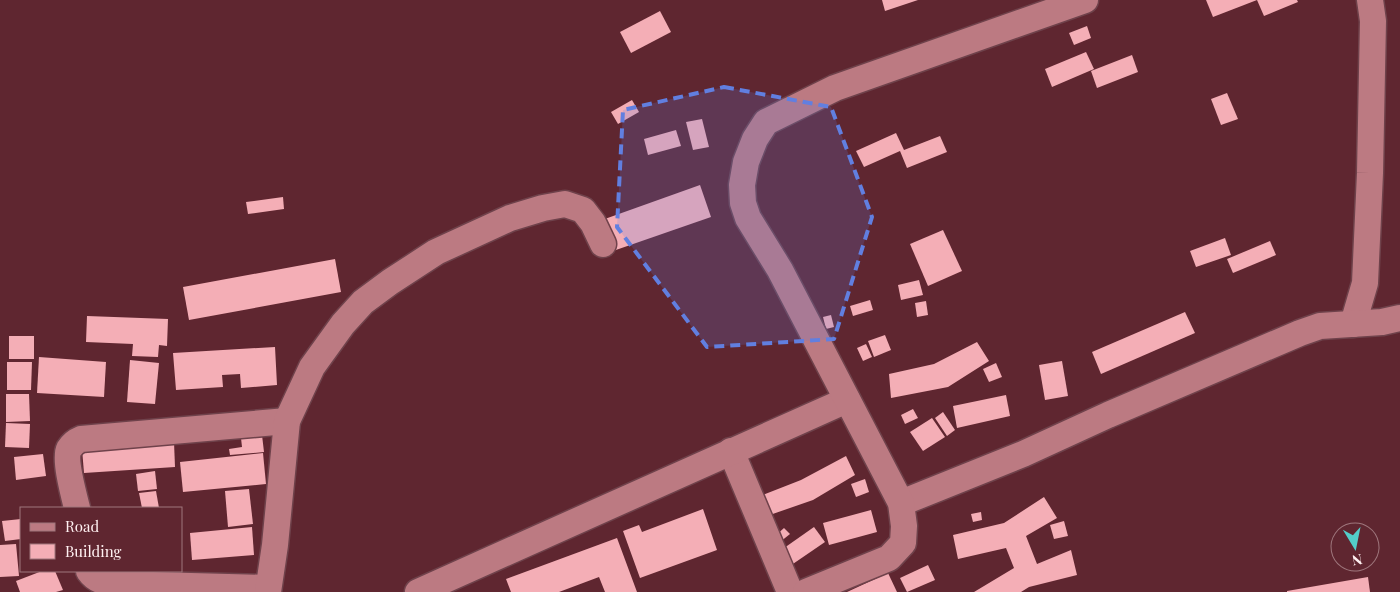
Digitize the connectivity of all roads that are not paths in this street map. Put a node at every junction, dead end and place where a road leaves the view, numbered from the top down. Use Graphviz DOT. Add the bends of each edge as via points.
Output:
graph roads {
  1 [pos="1085,0"];
  2 [pos="1370,0"];
  3 [pos="603,244"];
  4 [pos="1400,318"];
  5 [pos="1353,324"];
  6 [pos="847,400"];
  7 [pos="287,421"];
  8 [pos="731,451"];
  9 [pos="901,503"];
  10 [pos="77,507"];
  11 [pos="90,572"];
  12 [pos="268,590"];
  13 [pos="418,592"];
  14 [pos="790,592"];
  15 [pos="806,592"];
  1 -- 6 [label="street" via="835,88 766,122 755,139 742,185 748,218 780,270"];
  2 -- 5 [label="street" via="1373,21 1365,283"];
  3 -- 7 [label="street" via="583,210 565,204 510,218 436,252 358,307 312,367"];
  4 -- 5 [label="street"];
  5 -- 9 [label="street" via="1320,326 1300,332 1023,454"];
  6 -- 8 [label="street"];
  6 -- 9 [label="street"];
  7 -- 10 [label="street" via="81,438 68,451"];
  7 -- 12 [label="street"];
  8 -- 13 [label="street"];
  8 -- 14 [label="street"];
  9 -- 15 [label="street" via="903,543 889,558"];
  11 -- 12 [label="street" via="103,582 117,584"];
}
